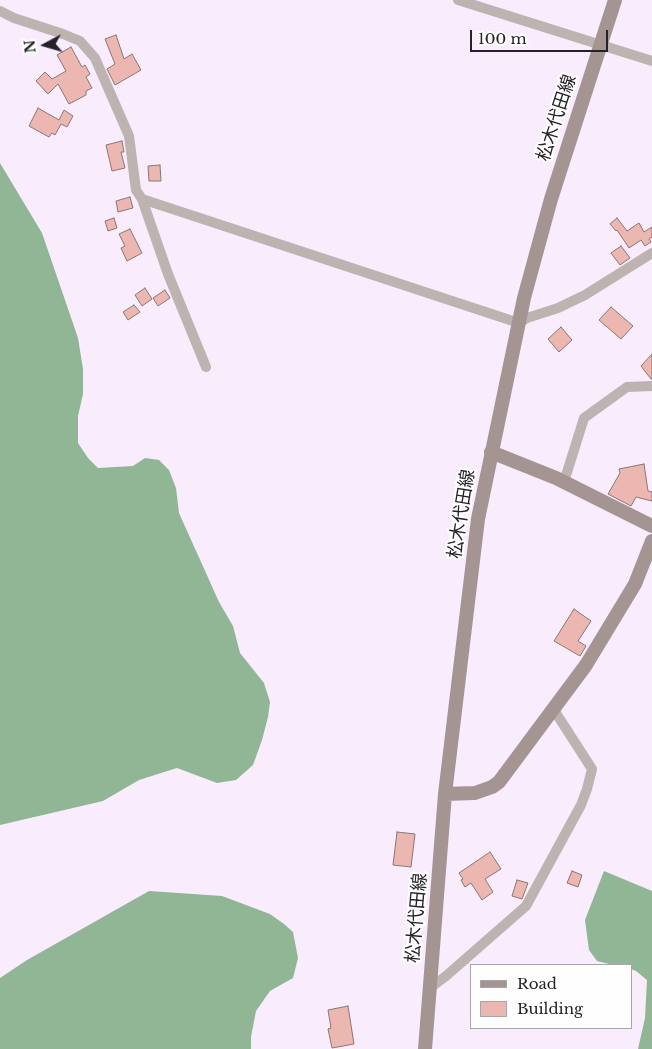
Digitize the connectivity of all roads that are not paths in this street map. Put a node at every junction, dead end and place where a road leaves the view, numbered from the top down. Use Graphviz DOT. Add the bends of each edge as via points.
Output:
graph roads {
  1 [pos="458,0"];
  2 [pos="615,0"];
  3 [pos="0,11"];
  4 [pos="601,45"];
  5 [pos="652,61"];
  6 [pos="142,199"];
  7 [pos="652,253"];
  8 [pos="519,323"];
  9 [pos="206,367"];
  10 [pos="652,386"];
  11 [pos="491,452"];
  12 [pos="564,482"];
  13 [pos="652,526"];
  14 [pos="652,541"];
  15 [pos="554,710"];
  16 [pos="445,794"];
  17 [pos="430,988"];
  18 [pos="425,1049"];
  1 -- 4 [label="street"];
  2 -- 4 [label="main road, 松木代田線"];
  3 -- 6 [label="street" via="80,41 95,58 129,136 136,190"];
  4 -- 5 [label="street"];
  4 -- 8 [label="main road, 松木代田線" via="551,199"];
  6 -- 8 [label="street"];
  6 -- 9 [label="street"];
  7 -- 8 [label="street" via="585,295"];
  8 -- 11 [label="main road, 松木代田線"];
  10 -- 12 [label="street" via="627,387 584,418"];
  11 -- 12 [label="main road"];
  11 -- 16 [label="main road, 松木代田線" via="478,519"];
  12 -- 13 [label="main road"];
  14 -- 15 [label="main road" via="635,584 586,665"];
  15 -- 16 [label="main road" via="499,782 475,793"];
  15 -- 17 [label="street" via="592,769 580,805 526,906"];
  16 -- 17 [label="main road, 松木代田線"];
  17 -- 18 [label="main road, 松木代田線"];
}
